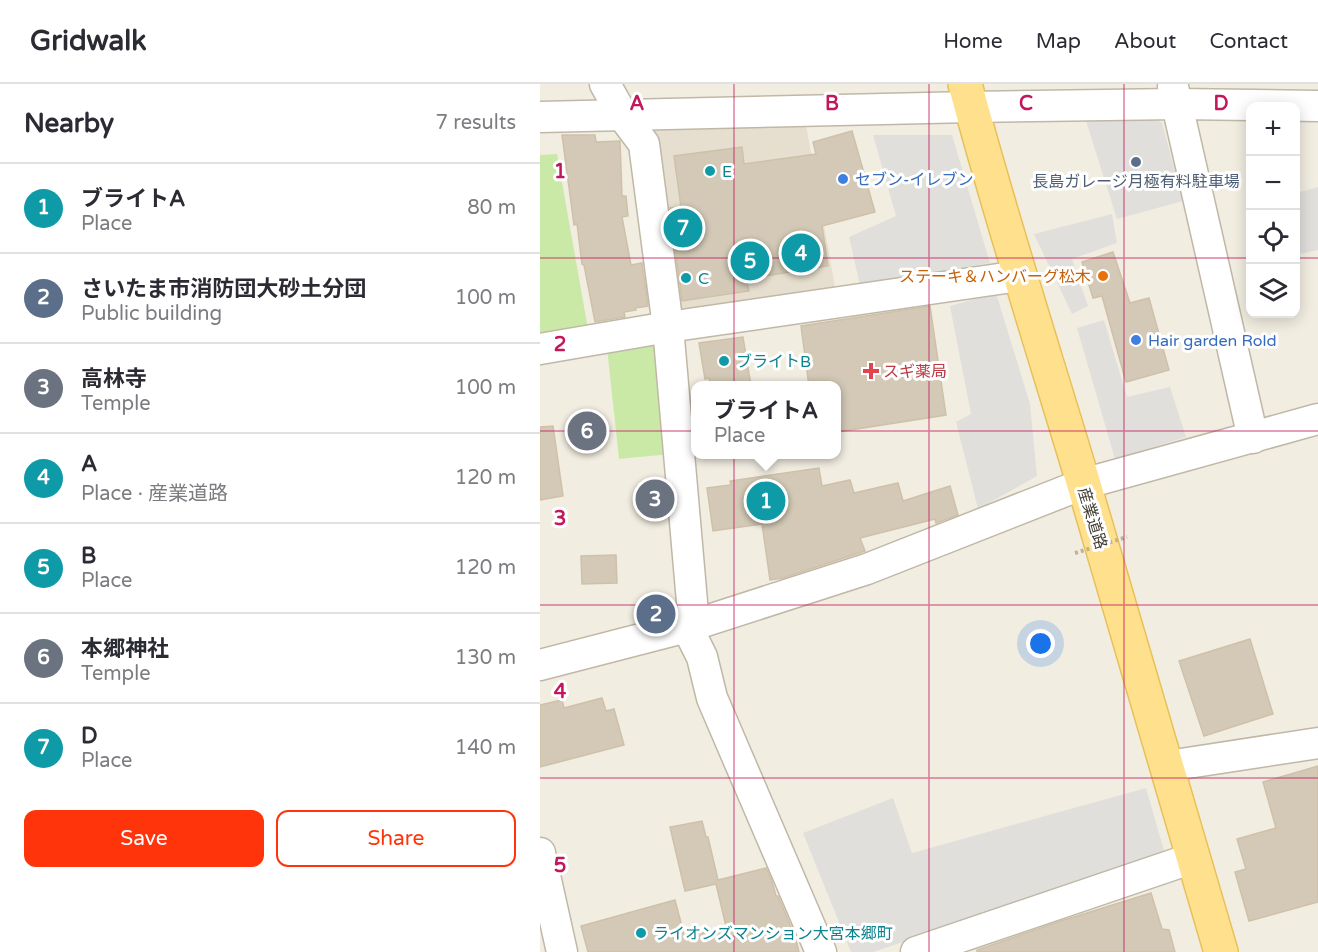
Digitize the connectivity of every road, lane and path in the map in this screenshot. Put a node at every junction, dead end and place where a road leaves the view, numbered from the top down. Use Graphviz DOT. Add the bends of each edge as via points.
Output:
graph roads {
  1 [pos="605,84"];
  2 [pos="1175,94"];
  3 [pos="968,95"];
  4 [pos="1318,106"];
  5 [pos="623,116"];
  6 [pos="540,117"];
  7 [pos="1019,276"];
  8 [pos="668,327"];
  9 [pos="540,349"];
  10 [pos="1318,419"];
  11 [pos="1253,438"];
  12 [pos="1083,484"];
  13 [pos="1127,537"];
  14 [pos="1075,553"];
  15 [pos="691,626"];
  16 [pos="540,665"];
  17 [pos="1318,743"];
  18 [pos="1167,766"];
  19 [pos="540,856"];
  20 [pos="1193,858"];
  21 [pos="562,952"];
  22 [pos="821,952"];
  23 [pos="916,952"];
  24 [pos="1221,952"];
  1 -- 5 [label="street"];
  2 -- 3 [label="street"];
  2 -- 4 [label="street"];
  2 -- 11 [label="street"];
  3 -- 5 [label="street"];
  3 -- 7 [label="main road, 産業道路"];
  5 -- 6 [label="street"];
  5 -- 8 [label="street" via="644,144"];
  7 -- 8 [label="street"];
  7 -- 12 [label="main road, 産業道路"];
  8 -- 9 [label="street"];
  8 -- 15 [label="street"];
  10 -- 11 [label="street"];
  11 -- 12 [label="street"];
  12 -- 15 [label="street" via="867,569"];
  12 -- 18 [label="main road, 産業道路"];
  13 -- 14 [label="path, bridge"];
  15 -- 16 [label="street"];
  15 -- 22 [label="street" via="712,698"];
  17 -- 18 [label="street"];
  18 -- 20 [label="main road, 産業道路"];
  19 -- 21 [label="street"];
  20 -- 23 [label="street"];
  20 -- 24 [label="main road, 産業道路"];
}
